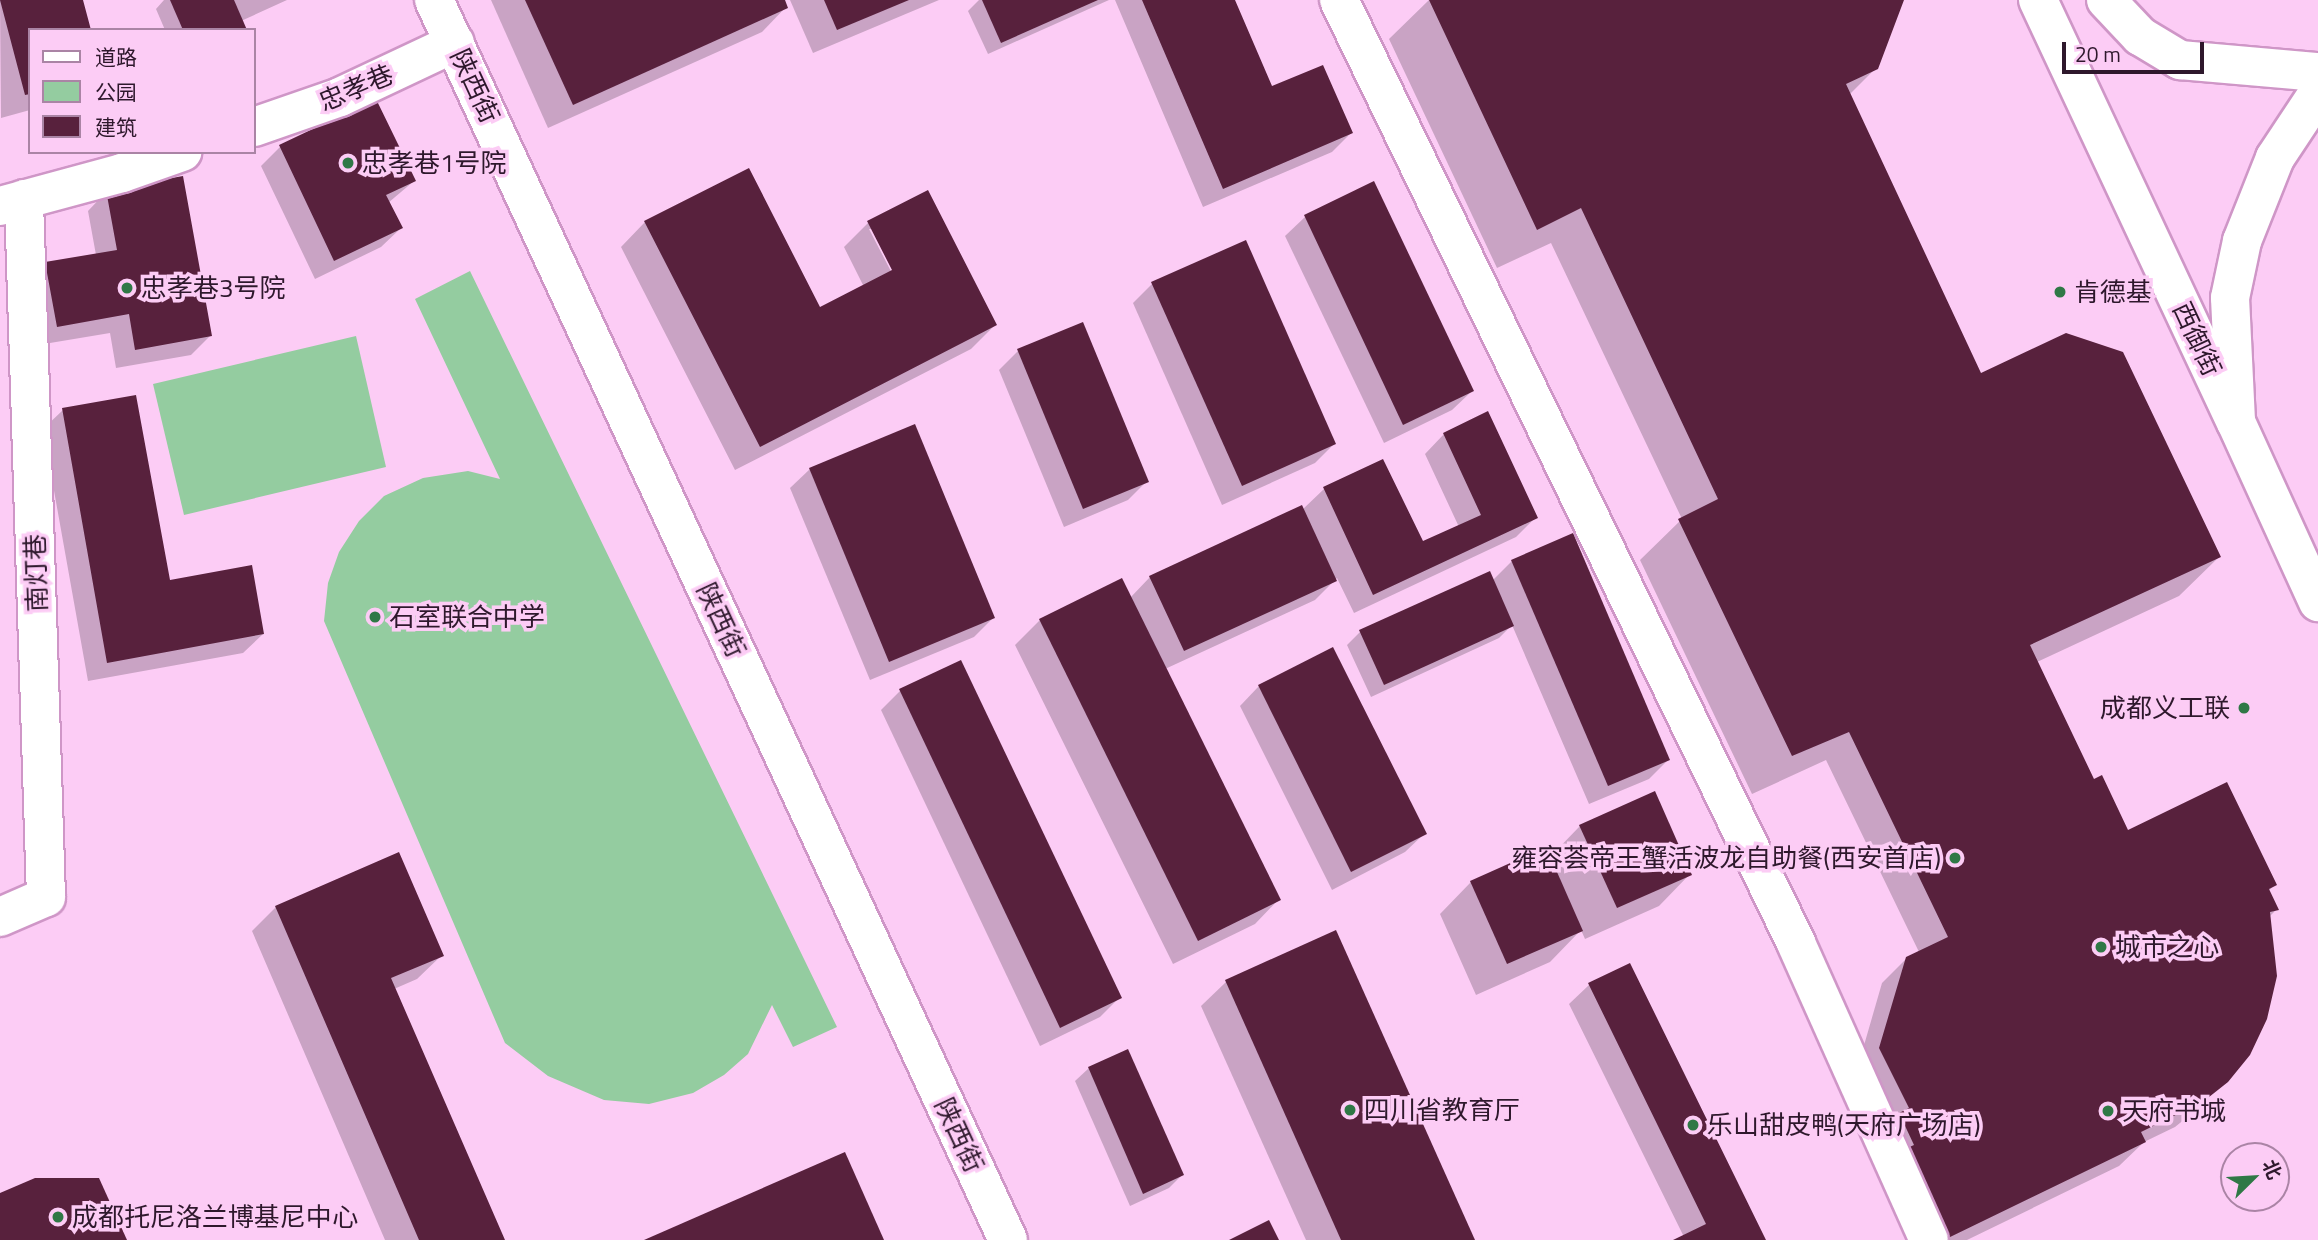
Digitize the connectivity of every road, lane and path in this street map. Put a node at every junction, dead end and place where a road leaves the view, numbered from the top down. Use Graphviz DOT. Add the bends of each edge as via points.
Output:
graph roads {
  1 [pos="435,0"];
  2 [pos="1339,0"];
  3 [pos="2038,0"];
  4 [pos="2106,0"];
  5 [pos="455,43"];
  6 [pos="2318,72"];
  7 [pos="2318,93"];
  8 [pos="256,126"];
  9 [pos="177,154"];
  10 [pos="12,202"];
  11 [pos="2236,422"];
  12 [pos="2318,602"];
  13 [pos="0,916"];
  14 [pos="1008,1240"];
  15 [pos="1929,1240"];
  1 -- 5 [label="street, 陕西街"];
  2 -- 15 [label="street" via="1790,930"];
  3 -- 11 [label="street, 西御街"];
  4 -- 6 [label="street" via="2140,36 2180,60"];
  5 -- 8 [label="street, 忠孝巷" via="340,97"];
  5 -- 14 [label="street, 陕西街"];
  7 -- 11 [label="street" via="2275,158 2242,241 2230,298"];
  9 -- 10 [label="street"];
  10 -- 13 [label="street, 南灯巷" via="46,897"];
  11 -- 12 [label="street, 西御街"];
}
